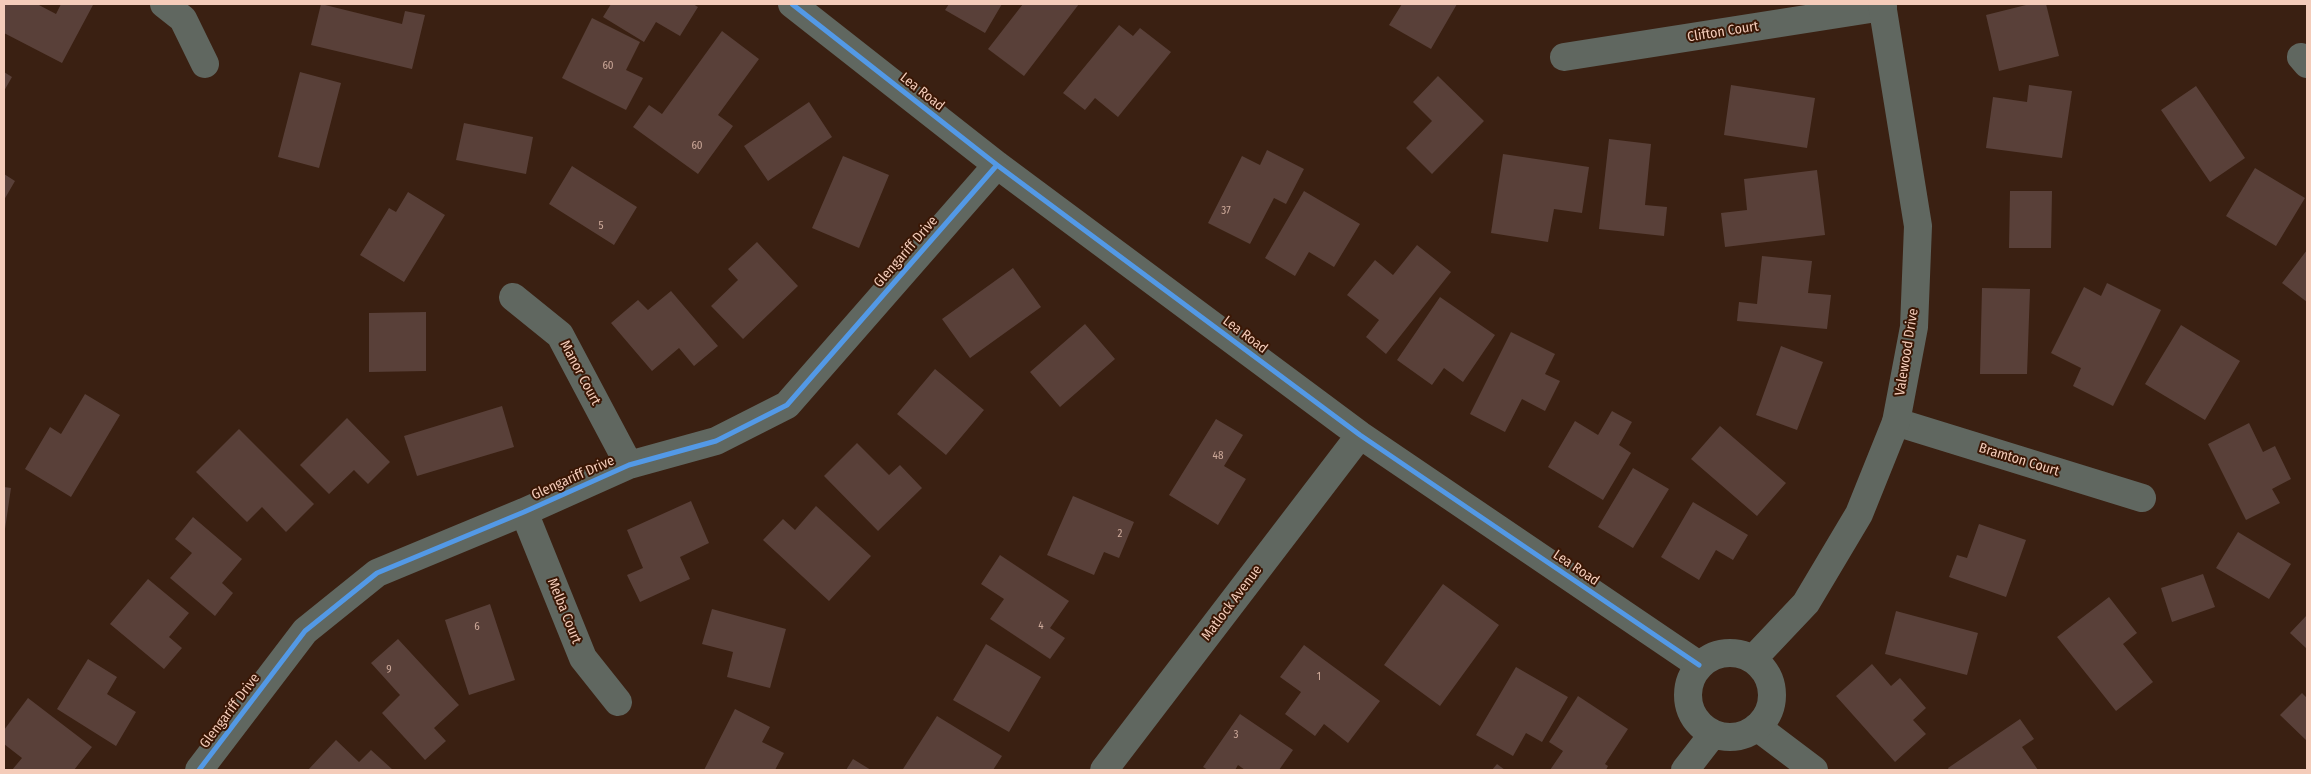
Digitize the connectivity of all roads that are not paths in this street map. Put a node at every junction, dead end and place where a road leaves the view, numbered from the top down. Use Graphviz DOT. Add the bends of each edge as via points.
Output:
graph roads {
  1 [pos="164,4"];
  2 [pos="792,4"];
  3 [pos="1882,5"];
  4 [pos="1564,57"];
  5 [pos="205,64"];
  6 [pos="997,165"];
  7 [pos="513,297"];
  8 [pos="1896,422"];
  9 [pos="1360,435"];
  10 [pos="629,465"];
  11 [pos="2142,498"];
  12 [pos="524,512"];
  13 [pos="1753,659"];
  14 [pos="1700,665"];
  15 [pos="618,702"];
  16 [pos="1757,727"];
  17 [pos="1713,734"];
  18 [pos="199,770"];
  19 [pos="1104,770"];
  20 [pos="1686,770"];
  21 [pos="1814,770"];
  1 -- 5 [label="street" via="183,19"];
  2 -- 6 [label="street, Lea Road"];
  3 -- 4 [label="street, Clifton Court"];
  3 -- 8 [label="street, Valewood Drive" via="1918,226 1914,328"];
  6 -- 9 [label="street, Lea Road"];
  6 -- 10 [label="street, Glengariff Drive" via="787,405 716,441"];
  7 -- 10 [label="street, Manor Court" via="560,335"];
  8 -- 11 [label="street, Bramton Court"];
  8 -- 13 [label="street, Valewood Drive" via="1855,522 1806,603"];
  9 -- 14 [label="street, Lea Road"];
  9 -- 19 [label="street, Matlock Avenue"];
  10 -- 12 [label="street, Glengariff Drive"];
  12 -- 15 [label="street, Melba Court" via="583,658"];
  12 -- 18 [label="street, Glengariff Drive" via="377,574 305,630"];
  13 -- 14 [label="street" via="1740,653 1726,652 1711,656"];
  13 -- 16 [label="street" via="1771,683 1772,697 1768,711"];
  14 -- 17 [label="street" via="1688,686 1688,700 1700,726"];
  16 -- 17 [label="street" via="1730,737"];
  16 -- 21 [label="street"];
  17 -- 20 [label="street"];
}
